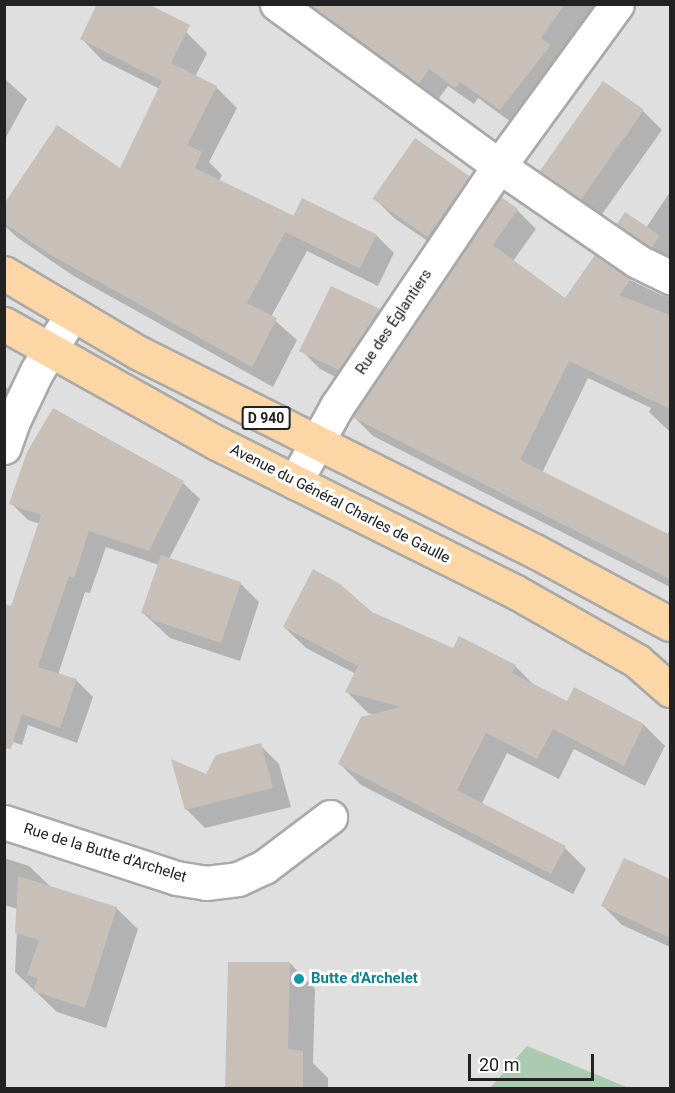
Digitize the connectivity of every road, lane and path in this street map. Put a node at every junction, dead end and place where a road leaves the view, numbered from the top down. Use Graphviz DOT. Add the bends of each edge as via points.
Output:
graph roads {
  1 [pos="277,4"];
  2 [pos="617,4"];
  3 [pos="499,166"];
  4 [pos="4,273"];
  5 [pos="670,277"];
  6 [pos="72,314"];
  7 [pos="4,324"];
  8 [pos="50,351"];
  9 [pos="316,443"];
  10 [pos="4,447"];
  11 [pos="295,482"];
  12 [pos="666,620"];
  13 [pos="670,690"];
  14 [pos="330,817"];
  15 [pos="4,822"];
  1 -- 3 [label="street"];
  2 -- 3 [label="street, Rue des Églantiers"];
  3 -- 5 [label="street" via="637,261"];
  3 -- 9 [label="street, Rue des Églantiers"];
  4 -- 6 [label="main road, D 940"];
  6 -- 8 [label="street"];
  6 -- 9 [label="main road, D 940" via="139,353"];
  7 -- 8 [label="main road, Avenue du Général Charles de Gaulle"];
  8 -- 10 [label="street"];
  8 -- 11 [label="main road, Avenue du Général Charles de Gaulle"];
  9 -- 11 [label="street, Rue des Églantiers"];
  9 -- 12 [label="main road, D 940"];
  11 -- 13 [label="main road, Avenue du Général Charles de Gaulle" via="514,591 637,661"];
  14 -- 15 [label="street, Rue de la Butte d'Archelet" via="264,867 238,879 206,883 176,878"];
}
